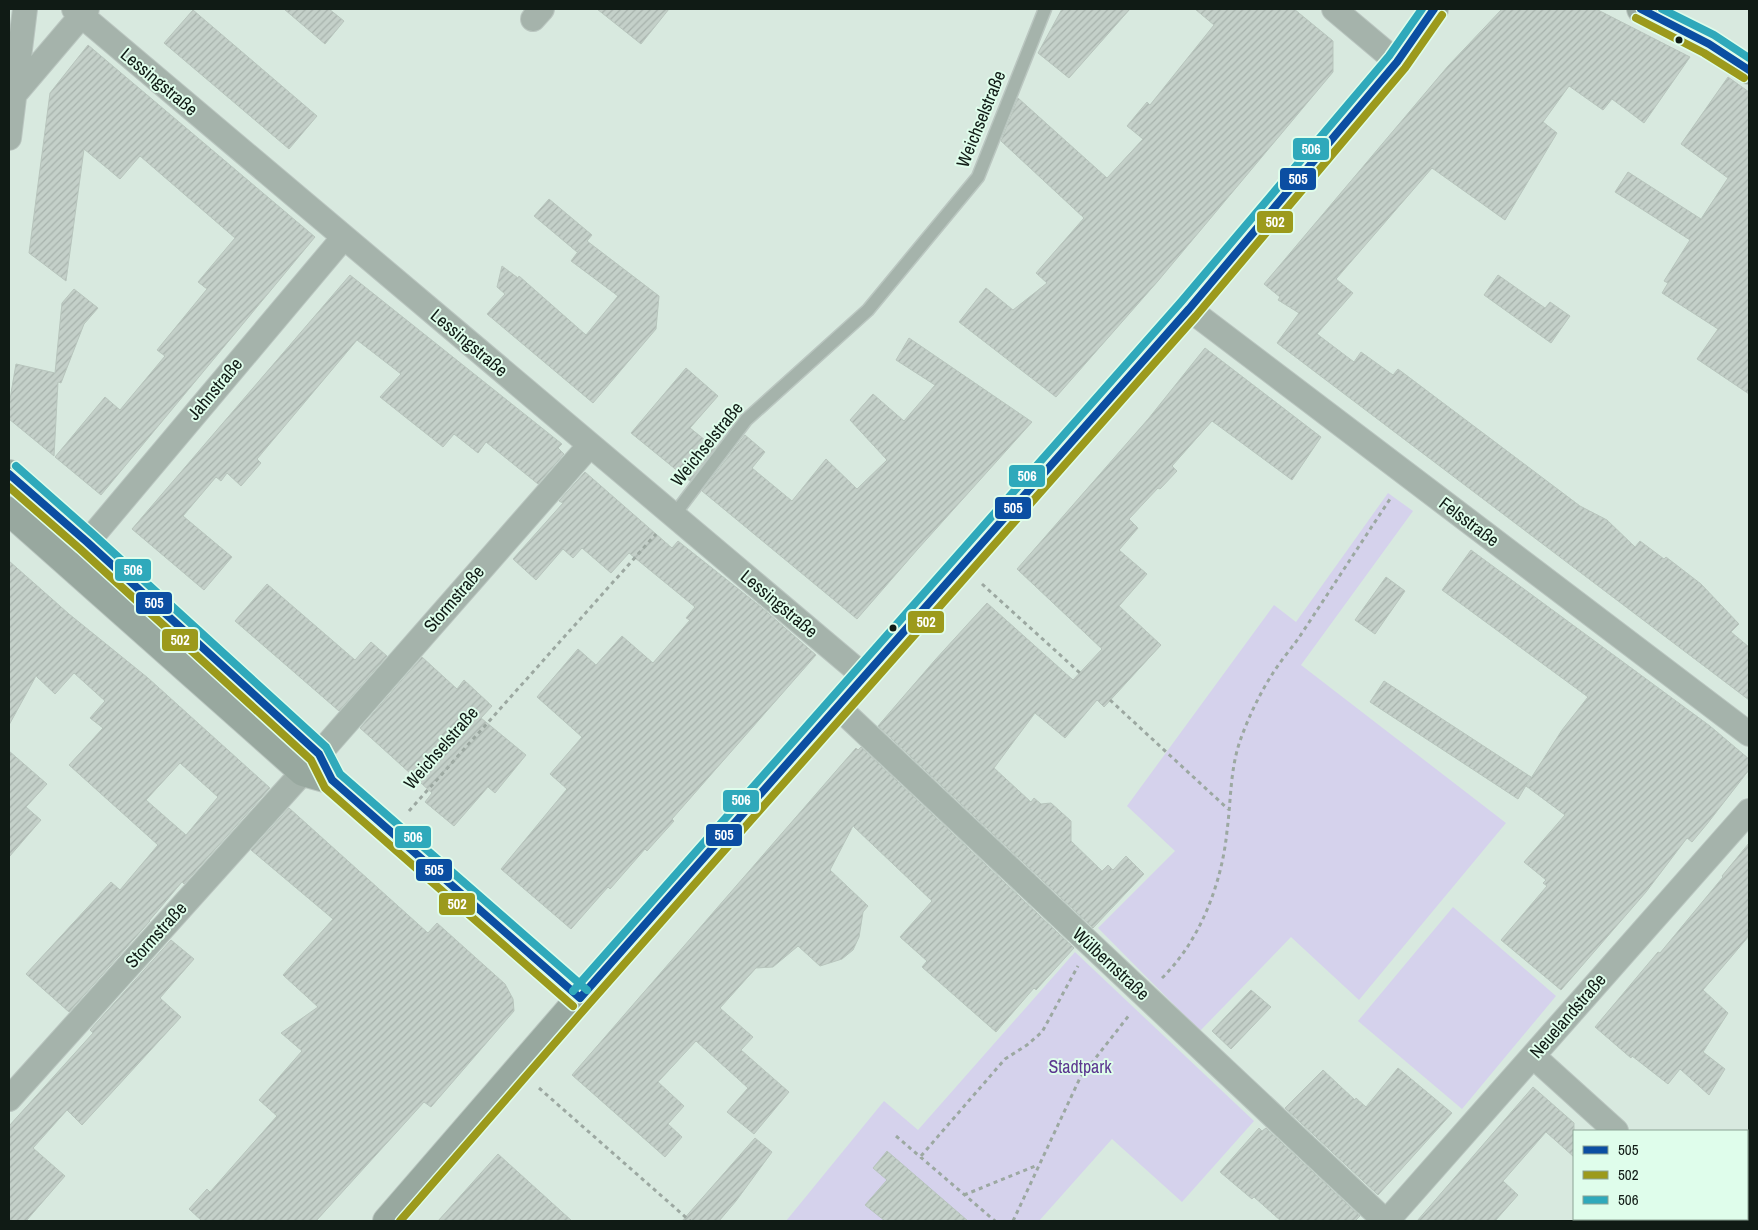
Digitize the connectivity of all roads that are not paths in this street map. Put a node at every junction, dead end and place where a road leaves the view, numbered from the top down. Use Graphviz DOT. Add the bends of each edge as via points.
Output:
graph roads {
  1 [pos="25,9"];
  2 [pos="1045,9"];
  3 [pos="1334,9"];
  4 [pos="1434,9"];
  5 [pos="1641,9"];
  6 [pos="81,11"];
  7 [pos="1397,62"];
  8 [pos="1749,70"];
  9 [pos="11,99"];
  10 [pos="9,138"];
  11 [pos="344,237"];
  12 [pos="1189,309"];
  13 [pos="590,445"];
  14 [pos="9,474"];
  15 [pos="9,511"];
  16 [pos="674,515"];
  17 [pos="87,542"];
  18 [pos="68,564"];
  19 [pos="864,676"];
  20 [pos="838,707"];
  21 [pos="1749,734"];
  22 [pos="311,763"];
  23 [pos="1749,811"];
  24 [pos="580,998"];
  25 [pos="1533,1056"];
  26 [pos="9,1099"];
  27 [pos="1615,1130"];
  28 [pos="388,1221"];
  29 [pos="1386,1221"];
  1 -- 9 [label="street"];
  2 -- 16 [label="lane, Weichselstraße" via="978,177 868,310 746,420"];
  3 -- 7 [label="street"];
  4 -- 7 [label="main road"];
  5 -- 8 [label="main road" via="1709,44"];
  6 -- 9 [label="street"];
  6 -- 11 [label="street, Lessingstraße"];
  7 -- 12 [label="main road"];
  9 -- 10 [label="street"];
  11 -- 13 [label="street, Lessingstraße"];
  11 -- 17 [label="street, Jahnstraße"];
  12 -- 19 [label="main road"];
  12 -- 21 [label="street, Felsstraße"];
  13 -- 16 [label="street, Lessingstraße"];
  13 -- 22 [label="street, Stormstraße"];
  14 -- 17 [label="main road"];
  15 -- 18 [label="main road"];
  16 -- 19 [label="street, Lessingstraße"];
  17 -- 18 [label="street, Jahnstraße"];
  17 -- 22 [label="main road"];
  18 -- 22 [label="main road"];
  19 -- 20 [label="main road"];
  20 -- 24 [label="main road"];
  20 -- 29 [label="street, Wülbernstraße"];
  22 -- 24 [label="main road"];
  22 -- 26 [label="street, Stormstraße"];
  23 -- 25 [label="street, Neuelandstraße"];
  24 -- 28 [label="main road"];
  25 -- 27 [label="street"];
  25 -- 29 [label="street, Neuelandstraße"];
}
